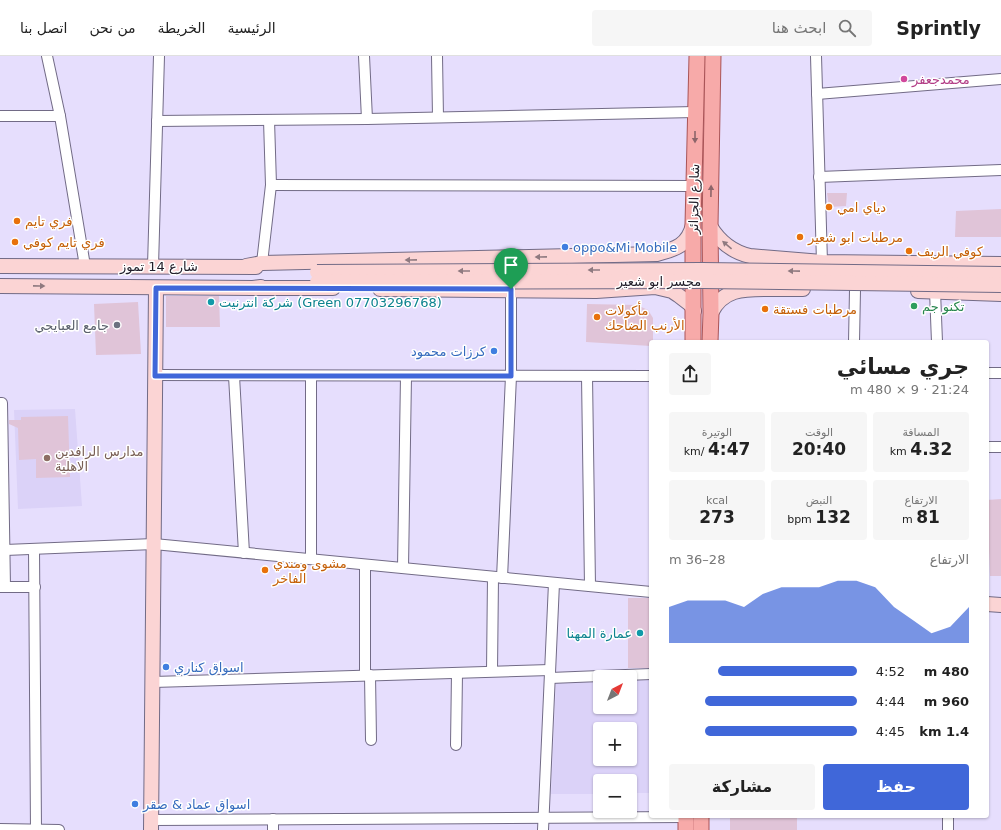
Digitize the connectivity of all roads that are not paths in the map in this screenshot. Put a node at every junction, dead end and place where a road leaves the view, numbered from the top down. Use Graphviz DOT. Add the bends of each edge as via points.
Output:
graph roads {
  1 [pos="47,56"];
  2 [pos="159,56"];
  3 [pos="364,56"];
  4 [pos="437,56"];
  5 [pos="697,56"];
  6 [pos="713,56"];
  7 [pos="816,56"];
  8 [pos="1001,79"];
  9 [pos="817,94"];
  10 [pos="695,112"];
  11 [pos="0,116"];
  12 [pos="60,116"];
  13 [pos="438,118"];
  14 [pos="366,119"];
  15 [pos="269,120"];
  16 [pos="157,121"];
  17 [pos="1001,170"];
  18 [pos="819,177"];
  19 [pos="271,185"];
  20 [pos="695,186"];
  21 [pos="693,225"];
  22 [pos="710,226"];
  23 [pos="650,254"];
  24 [pos="750,256"];
  25 [pos="822,262"];
  26 [pos="262,263"];
  27 [pos="1001,264"];
  28 [pos="0,266"];
  29 [pos="85,266"];
  30 [pos="153,266"];
  31 [pos="246,266"];
  32 [pos="1001,274"];
  33 [pos="317,277"];
  34 [pos="1001,285"];
  35 [pos="0,286"];
  36 [pos="655,287"];
  37 [pos="156,288"];
  38 [pos="254,288"];
  39 [pos="511,289"];
  40 [pos="750,289"];
  41 [pos="855,290"];
  42 [pos="935,291"];
  43 [pos="1001,294"];
  44 [pos="694,311"];
  45 [pos="711,313"];
  46 [pos="693,340"];
  47 [pos="710,340"];
  48 [pos="854,340"];
  49 [pos="937,340"];
  50 [pos="989,373"];
  51 [pos="1001,373"];
  52 [pos="155,376"];
  53 [pos="234,376"];
  54 [pos="311,376"];
  55 [pos="406,376"];
  56 [pos="511,376"];
  57 [pos="587,376"];
  58 [pos="649,376"];
  59 [pos="0,403"];
  60 [pos="989,447"];
  61 [pos="1001,447"];
  62 [pos="154,544"];
  63 [pos="34,549"];
  64 [pos="5,550"];
  65 [pos="244,553"];
  66 [pos="311,559"];
  67 [pos="365,565"];
  68 [pos="403,568"];
  69 [pos="498,577"];
  70 [pos="554,583"];
  71 [pos="590,586"];
  72 [pos="3,587"];
  73 [pos="35,587"];
  74 [pos="649,592"];
  75 [pos="989,604"];
  76 [pos="1001,605"];
  77 [pos="492,671"];
  78 [pos="457,672"];
  79 [pos="550,674"];
  80 [pos="649,674"];
  81 [pos="367,675"];
  82 [pos="153,682"];
  83 [pos="371,740"];
  84 [pos="456,745"];
  85 [pos="543,818"];
  86 [pos="948,818"];
  87 [pos="273,819"];
  88 [pos="690,820"];
  89 [pos="151,825"];
  90 [pos="0,829"];
  91 [pos="36,830"];
  92 [pos="59,830"];
  93 [pos="273,830"];
  94 [pos="543,830"];
  95 [pos="701,830"];
  96 [pos="948,830"];
  1 -- 12 [label="street"];
  2 -- 16 [label="street"];
  3 -- 14 [label="street"];
  4 -- 13 [label="street"];
  5 -- 10 [label="main road, شارع الجزائر"];
  22 -- 6 [label="main road, شارع الجزائر, one-way"];
  7 -- 9 [label="street"];
  8 -- 9 [label="street"];
  9 -- 18 [label="street"];
  10 -- 13 [label="street"];
  10 -- 20 [label="main road, شارع الجزائر, one-way"];
  11 -- 12 [label="street"];
  12 -- 29 [label="street"];
  13 -- 14 [label="street"];
  14 -- 15 [label="street"];
  15 -- 16 [label="street"];
  15 -- 19 [label="street"];
  16 -- 30 [label="street"];
  17 -- 18 [label="street"];
  18 -- 25 [label="street"];
  19 -- 20 [label="street"];
  19 -- 26 [label="street"];
  20 -- 21 [label="main road, شارع الجزائر"];
  21 -- 23 [label="main road" via="687,240 680,245"];
  21 -- 44 [label="main road, شارع الجزائر"];
  24 -- 22 [label="main road, one-way" via="733,250"];
  22 -- 45 [label="main road, شارع الجزائر"];
  23 -- 26 [label="main road, one-way"];
  23 -- 36 [label="main road" via="667,265 669,274 664,283"];
  24 -- 25 [label="main road"];
  24 -- 40 [label="main road" via="740,259 732,269 735,282"];
  25 -- 27 [label="main road"];
  26 -- 31 [label="main road"];
  28 -- 29 [label="main road, شارع 14 تموز"];
  29 -- 30 [label="main road, شارع 14 تموز"];
  30 -- 31 [label="main road, شارع 14 تموز"];
  31 -- 33 [label="main road, شارع 14 تموز"];
  32 -- 33 [label="main road, مجسر ابو شعير, one-way, bridge" via="702,270"];
  33 -- 34 [label="main road, مجسر ابو شعير, bridge"];
  33 -- 38 [label="main road, شارع 14 تموز"];
  35 -- 37 [label="main road, شارع 14 تموز, one-way"];
  36 -- 39 [label="main road" via="596,290"];
  36 -- 44 [label="main road" via="678,295 691,305"];
  37 -- 38 [label="main road, شارع 14 تموز"];
  37 -- 52 [label="main road"];
  38 -- 39 [label="main road"];
  39 -- 56 [label="street"];
  40 -- 41 [label="main road"];
  40 -- 45 [label="main road" via="723,297 715,304"];
  41 -- 42 [label="main road"];
  41 -- 48 [label="street"];
  42 -- 43 [label="main road"];
  42 -- 49 [label="street"];
  44 -- 46 [label="main road, شارع الجزائر"];
  45 -- 47 [label="main road, شارع الجزائر"];
  50 -- 51 [label="street"];
  52 -- 53 [label="street"];
  52 -- 62 [label="main road"];
  53 -- 54 [label="street"];
  53 -- 65 [label="street"];
  54 -- 55 [label="street"];
  54 -- 66 [label="street"];
  55 -- 56 [label="street"];
  55 -- 68 [label="street"];
  56 -- 57 [label="street"];
  56 -- 69 [label="street"];
  57 -- 58 [label="street"];
  57 -- 71 [label="street"];
  59 -- 64 [label="street"];
  60 -- 61 [label="street"];
  62 -- 63 [label="street"];
  62 -- 65 [label="street"];
  62 -- 82 [label="main road"];
  63 -- 64 [label="street"];
  63 -- 73 [label="street"];
  64 -- 72 [label="street"];
  65 -- 66 [label="street"];
  66 -- 67 [label="street"];
  67 -- 68 [label="street"];
  67 -- 81 [label="street"];
  68 -- 69 [label="street"];
  69 -- 70 [label="street"];
  69 -- 77 [label="street"];
  70 -- 71 [label="street"];
  70 -- 79 [label="street"];
  71 -- 74 [label="street"];
  72 -- 73 [label="street"];
  73 -- 91 [label="street"];
  75 -- 76 [label="main road"];
  77 -- 78 [label="street"];
  77 -- 79 [label="street"];
  78 -- 81 [label="street"];
  78 -- 84 [label="street"];
  79 -- 80 [label="street"];
  79 -- 85 [label="street"];
  81 -- 82 [label="street"];
  81 -- 83 [label="street"];
  82 -- 89 [label="main road"];
  85 -- 87 [label="street"];
  85 -- 88 [label="street"];
  85 -- 94 [label="street"];
  86 -- 96 [label="street"];
  87 -- 89 [label="street"];
  87 -- 93 [label="street"];
  88 -- 95 [label="main road"];
  90 -- 91 [label="street"];
  91 -- 92 [label="street"];
}
